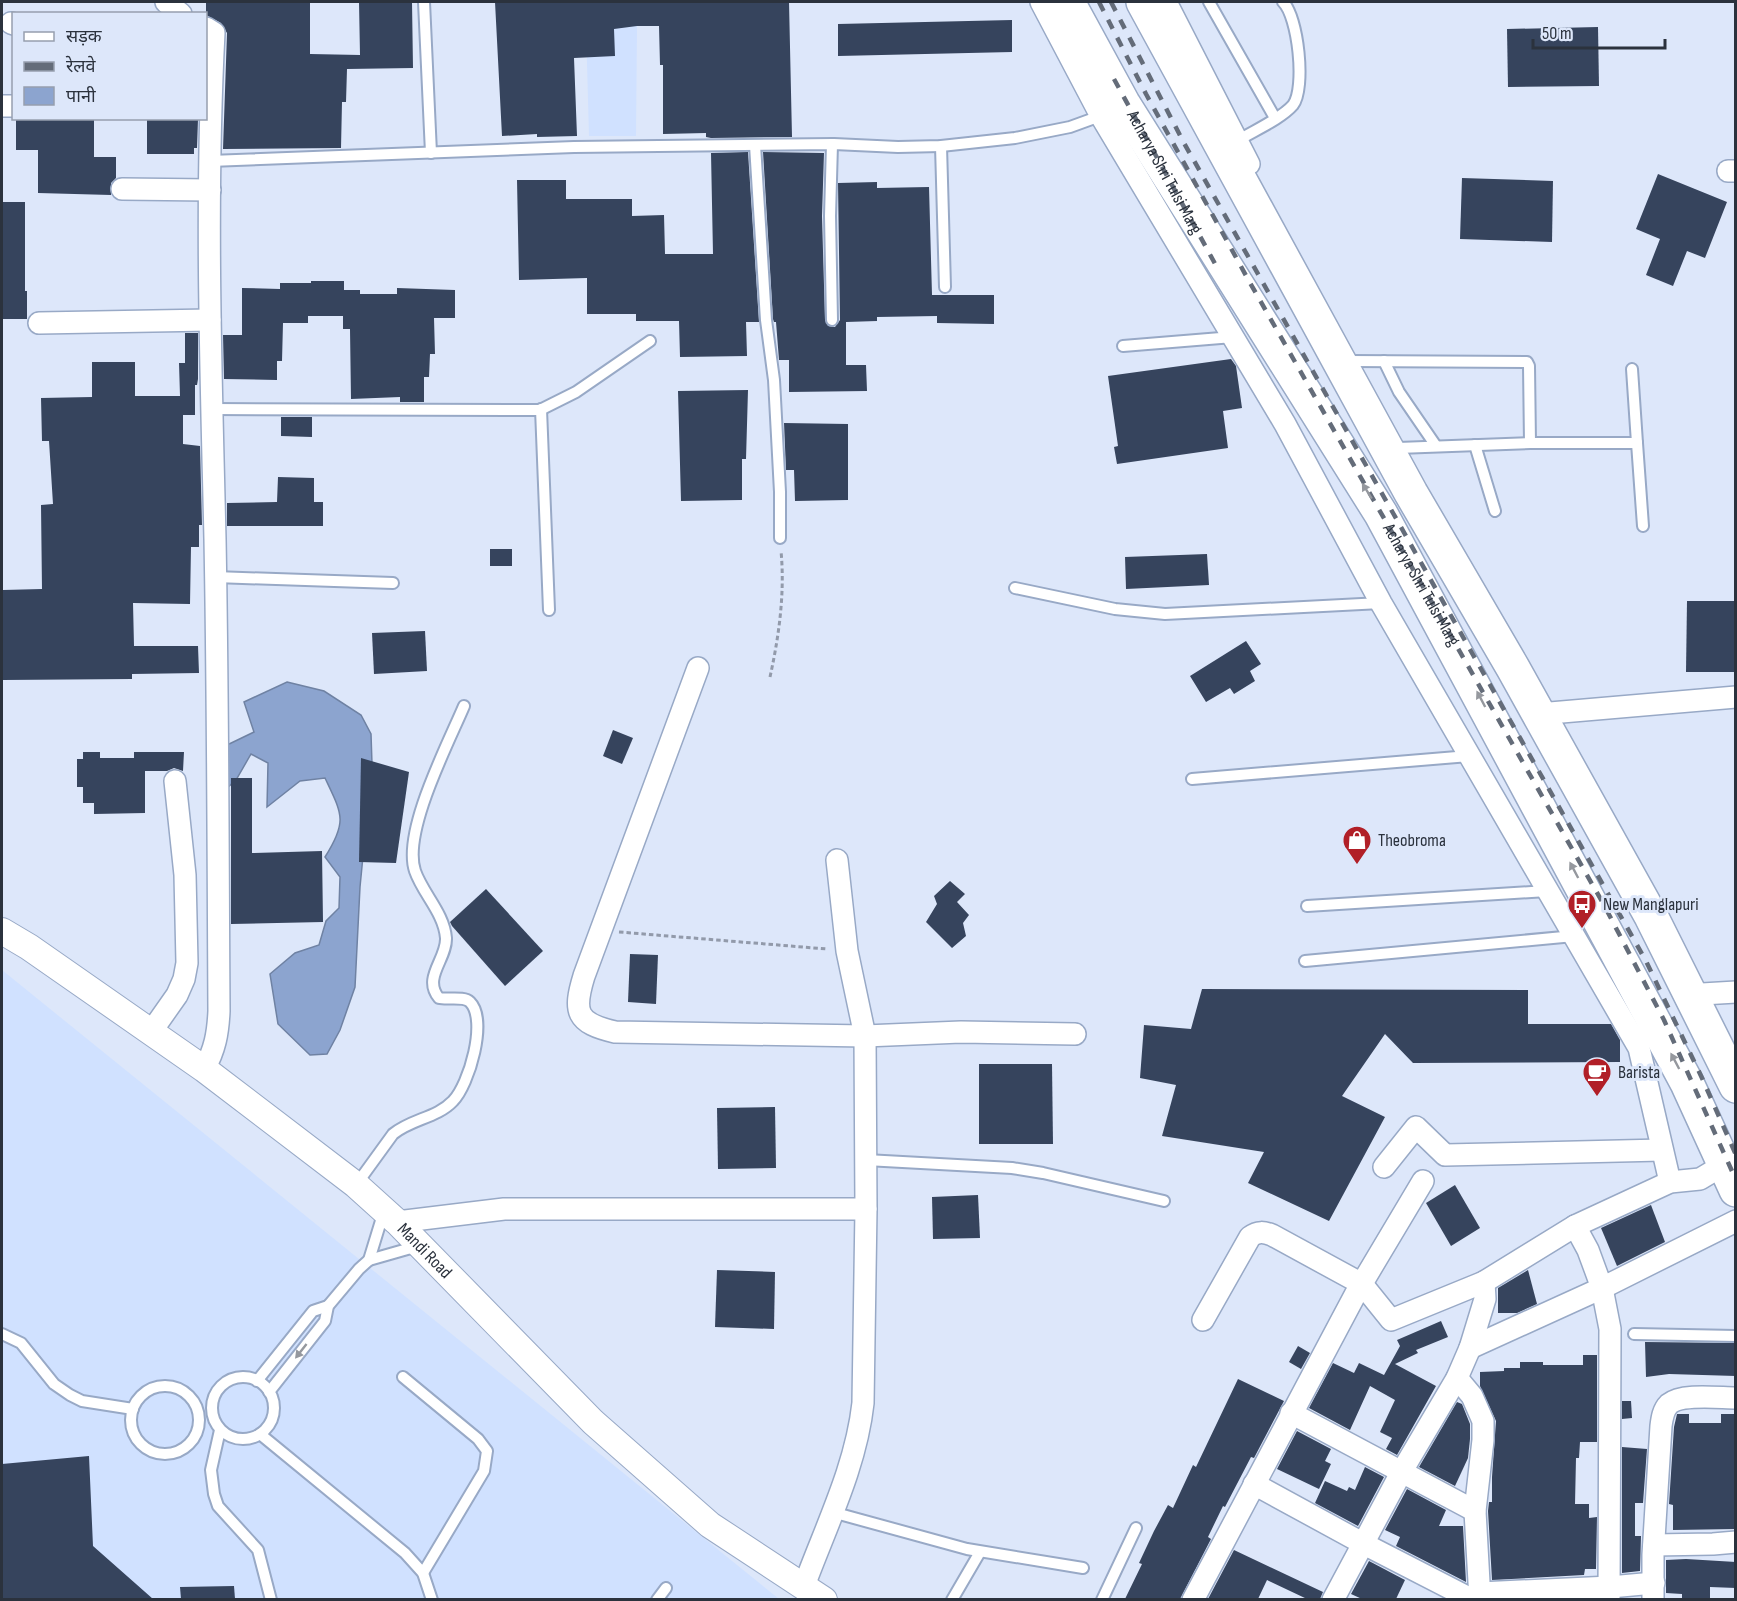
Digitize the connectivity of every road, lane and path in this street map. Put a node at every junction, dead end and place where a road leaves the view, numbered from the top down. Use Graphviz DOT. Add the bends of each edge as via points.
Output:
graph roads {
  1 [pos="166,2"];
  2 [pos="424,2"];
  3 [pos="1041,2"];
  4 [pos="1068,2"];
  5 [pos="1143,2"];
  6 [pos="1167,2"];
  7 [pos="1209,2"];
  8 [pos="1283,2"];
  9 [pos="178,12"];
  10 [pos="207,29"];
  11 [pos="208,106"];
  12 [pos="1112,109"];
  13 [pos="1275,118"];
  14 [pos="1238,141"];
  15 [pos="832,144"];
  16 [pos="755,145"];
  17 [pos="941,146"];
  18 [pos="431,153"];
  19 [pos="210,161"];
  20 [pos="122,189"];
  21 [pos="210,190"];
  22 [pos="945,287"];
  23 [pos="210,320"];
  24 [pos="832,320"];
  25 [pos="39,323"];
  26 [pos="1233,337"];
  27 [pos="650,341"];
  28 [pos="1123,346"];
  29 [pos="1349,361"];
  30 [pos="1384,361"];
  31 [pos="1632,369"];
  32 [pos="212,409"];
  33 [pos="541,409"];
  34 [pos="1637,443"];
  35 [pos="1530,444"];
  36 [pos="1475,445"];
  37 [pos="1436,446"];
  38 [pos="1398,448"];
  39 [pos="1495,511"];
  40 [pos="1643,526"];
  41 [pos="780,538"];
  42 [pos="215,577"];
  43 [pos="393,583"];
  44 [pos="1016,588"];
  45 [pos="1381,603"];
  46 [pos="549,610"];
  47 [pos="698,668"];
  48 [pos="770,677"];
  49 [pos="1736,697"];
  50 [pos="464,706"];
  51 [pos="1550,713"];
  52 [pos="1469,756"];
  53 [pos="1192,779"];
  54 [pos="175,781"];
  55 [pos="837,860"];
  56 [pos="1547,891"];
  57 [pos="1307,906"];
  58 [pos="2,931"];
  59 [pos="602,931"];
  60 [pos="1574,936"];
  61 [pos="847,951"];
  62 [pos="1305,961"];
  63 [pos="1736,992"];
  64 [pos="1702,994"];
  65 [pos="151,1032"];
  66 [pos="1076,1034"];
  67 [pos="865,1036"];
  68 [pos="204,1070"];
  69 [pos="1734,1076"];
  70 [pos="1696,1101"];
  71 [pos="1662,1150"];
  72 [pos="866,1160"];
  73 [pos="1384,1167"];
  74 [pos="1730,1177"];
  75 [pos="1423,1181"];
  76 [pos="1670,1182"];
  77 [pos="356,1185"];
  78 [pos="1164,1201"];
  79 [pos="866,1209"];
  80 [pos="391,1217"];
  81 [pos="1736,1221"];
  82 [pos="1575,1226"];
  83 [pos="420,1246"];
  84 [pos="369,1260"];
  85 [pos="1484,1282"];
  86 [pos="1362,1284"];
  87 [pos="1602,1288"];
  88 [pos="328,1306"];
  89 [pos="1203,1320"];
  90 [pos="2,1334"];
  91 [pos="1634,1334"];
  92 [pos="1736,1336"];
  93 [pos="1470,1347"];
  94 [pos="403,1377"];
  95 [pos="1457,1378"];
  96 [pos="257,1381"];
  97 [pos="269,1392"];
  98 [pos="1736,1398"];
  99 [pos="133,1409"];
  100 [pos="1292,1413"];
  101 [pos="213,1416"];
  102 [pos="199,1417"];
  103 [pos="220,1430"];
  104 [pos="260,1434"];
  105 [pos="1402,1471"];
  106 [pos="1254,1484"];
  107 [pos="1475,1511"];
  108 [pos="832,1512"];
  109 [pos="1136,1528"];
  110 [pos="1736,1542"];
  111 [pos="1364,1544"];
  112 [pos="1654,1545"];
  113 [pos="980,1552"];
  114 [pos="1083,1568"];
  115 [pos="423,1573"];
  116 [pos="666,1588"];
  117 [pos="1654,1591"];
  118 [pos="814,1592"];
  119 [pos="1609,1593"];
  120 [pos="1477,1597"];
  121 [pos="271,1599"];
  122 [pos="432,1599"];
  123 [pos="657,1599"];
  124 [pos="952,1599"];
  125 [pos="1102,1599"];
  126 [pos="1193,1599"];
  127 [pos="1333,1599"];
  1 -- 9 [label="street"];
  2 -- 18 [label="lane"];
  3 -- 12 [label="street"];
  4 -- 12 [label="highway, Acharya Shri Tulsi Marg"];
  5 -- 69 [label="highway, Acharya Shri Tulsi Marg" via="1411,493 1640,896"];
  6 -- 14 [label="street"];
  7 -- 13 [label="lane"];
  8 -- 13 [label="lane" via="1294,21 1300,82 1295,103"];
  10 -- 11 [label="street" via="214,33"];
  11 -- 19 [label="street"];
  12 -- 17 [label="lane" via="1070,127"];
  12 -- 26 [label="street"];
  70 -- 12 [label="highway, Acharya Shri Tulsi Marg, one-way" via="1381,514"];
  13 -- 14 [label="lane"];
  14 -- 29 [label="street"];
  15 -- 16 [label="lane"];
  15 -- 17 [label="lane"];
  15 -- 24 [label="lane"];
  16 -- 18 [label="lane" via="545,147"];
  16 -- 41 [label="lane" via="766,320 774,380"];
  17 -- 22 [label="lane"];
  18 -- 19 [label="lane"];
  19 -- 21 [label="street"];
  20 -- 21 [label="street"];
  21 -- 23 [label="street"];
  23 -- 25 [label="street"];
  23 -- 32 [label="street"];
  26 -- 28 [label="lane"];
  26 -- 45 [label="street" via="1285,424"];
  27 -- 33 [label="lane" via="576,392"];
  29 -- 30 [label="lane"];
  29 -- 38 [label="street"];
  30 -- 35 [label="lane" via="1527,362"];
  30 -- 37 [label="lane" via="1399,392"];
  31 -- 34 [label="lane"];
  32 -- 33 [label="lane"];
  32 -- 42 [label="street"];
  33 -- 46 [label="lane"];
  34 -- 35 [label="lane"];
  34 -- 40 [label="lane"];
  35 -- 36 [label="lane"];
  36 -- 37 [label="lane"];
  36 -- 39 [label="lane"];
  37 -- 38 [label="lane"];
  38 -- 51 [label="street" via="1517,648"];
  41 -- 48 [label="path" via="782,591"];
  42 -- 43 [label="lane"];
  42 -- 68 [label="street" via="219,1011 214,1049"];
  44 -- 45 [label="lane" via="1115,609 1165,615"];
  45 -- 52 [label="street"];
  47 -- 59 [label="street"];
  49 -- 51 [label="street"];
  50 -- 77 [label="lane" via="425,798 413,858 415,871 446,934 433,992 439,998 466,999 471,1003 477,1036 473,1064 454,1101 401,1127"];
  51 -- 64 [label="street"];
  52 -- 53 [label="lane"];
  52 -- 56 [label="street"];
  54 -- 65 [label="street" via="185,875 187,963 177,995"];
  55 -- 61 [label="street"];
  56 -- 57 [label="lane"];
  56 -- 60 [label="street"];
  58 -- 65 [label="street, Mandi Road"];
  59 -- 61 [label="path"];
  59 -- 67 [label="street" via="578,995 582,1018 594,1027 615,1032"];
  60 -- 62 [label="lane"];
  60 -- 71 [label="street" via="1638,1048"];
  61 -- 67 [label="street"];
  63 -- 64 [label="street"];
  64 -- 69 [label="street"];
  65 -- 68 [label="street, Mandi Road"];
  66 -- 67 [label="street" via="961,1032"];
  67 -- 72 [label="street"];
  68 -- 77 [label="street, Mandi Road"];
  69 -- 70 [label="highway"];
  70 -- 74 [label="highway, Acharya Shri Tulsi Marg"];
  71 -- 73 [label="street" via="1445,1155 1416,1127"];
  71 -- 76 [label="street"];
  72 -- 78 [label="lane" via="1012,1168"];
  72 -- 79 [label="street"];
  74 -- 76 [label="street"];
  75 -- 86 [label="street"];
  76 -- 82 [label="street"];
  77 -- 80 [label="street, Mandi Road"];
  79 -- 80 [label="street" via="504,1209"];
  79 -- 108 [label="street" via="862,1413 854,1454"];
  80 -- 83 [label="street, Mandi Road"];
  80 -- 84 [label="lane"];
  81 -- 87 [label="street"];
  82 -- 85 [label="street"];
  82 -- 87 [label="street"];
  83 -- 84 [label="lane"];
  83 -- 118 [label="street, Mandi Road" via="625,1453 710,1525"];
  84 -- 88 [label="lane"];
  85 -- 86 [label="street" via="1391,1320"];
  85 -- 93 [label="street" via="1485,1299"];
  86 -- 89 [label="street" via="1272,1235 1255,1233"];
  86 -- 100 [label="street"];
  87 -- 93 [label="street"];
  87 -- 119 [label="street" via="1610,1329"];
  88 -- 96 [label="lane" via="313,1311"];
  88 -- 97 [label="lane, one-way" via="325,1321"];
  90 -- 99 [label="lane" via="21,1343 54,1384 70,1395 82,1401"];
  91 -- 92 [label="lane"];
  93 -- 95 [label="street"];
  94 -- 115 [label="lane" via="488,1451 484,1471"];
  95 -- 105 [label="street"];
  95 -- 107 [label="street" via="1472,1396 1483,1421"];
  96 -- 97 [label="lane"];
  96 -- 101 [label="lane" via="236,1378 221,1386 212,1402"];
  97 -- 104 [label="lane" via="273,1417"];
  98 -- 112 [label="street" via="1681,1399 1670,1403 1664,1411"];
  99 -- 102 [label="lane" via="145,1393 167,1386 189,1396"];
  99 -- 102 [label="lane" via="134,1432 145,1448 156,1453 179,1451 189,1444 196,1435"];
  100 -- 105 [label="street"];
  100 -- 106 [label="street"];
  101 -- 102 [label="lane"];
  101 -- 103 [label="lane"];
  103 -- 104 [label="lane" via="239,1439"];
  103 -- 121 [label="lane" via="210,1470 214,1494 218,1506 258,1550"];
  104 -- 115 [label="lane" via="405,1553"];
  105 -- 107 [label="street"];
  105 -- 111 [label="street"];
  106 -- 111 [label="street"];
  106 -- 126 [label="street"];
  107 -- 120 [label="street"];
  108 -- 113 [label="lane"];
  108 -- 118 [label="street"];
  109 -- 125 [label="lane"];
  110 -- 112 [label="street"];
  111 -- 120 [label="street"];
  111 -- 127 [label="street"];
  112 -- 117 [label="street"];
  113 -- 114 [label="lane"];
  113 -- 124 [label="lane"];
  115 -- 122 [label="lane"];
  116 -- 123 [label="lane"];
  117 -- 119 [label="street"];
  119 -- 120 [label="street"];
}
